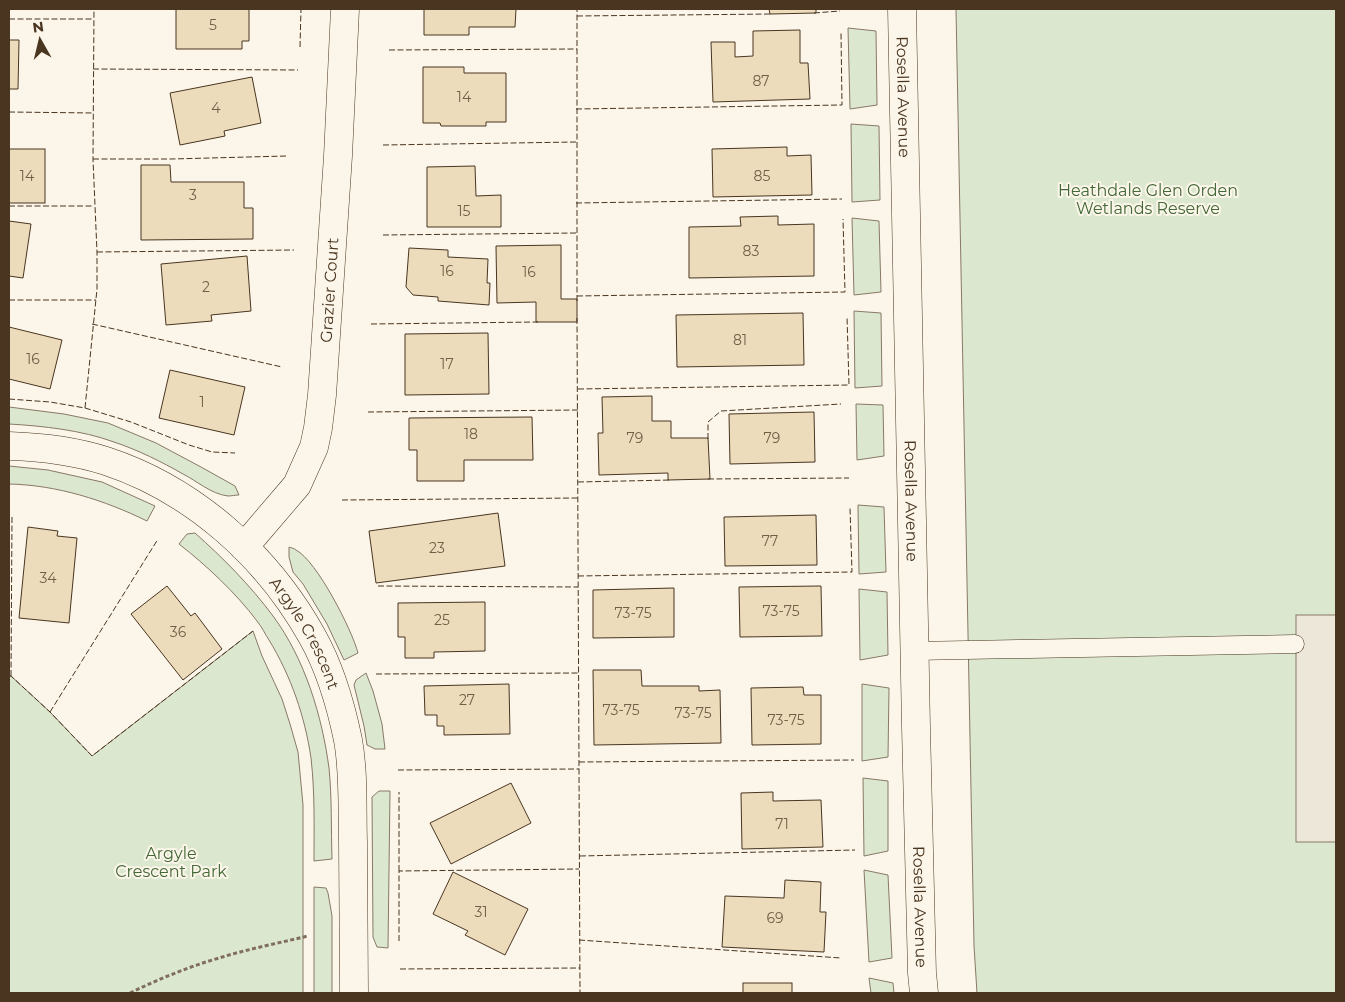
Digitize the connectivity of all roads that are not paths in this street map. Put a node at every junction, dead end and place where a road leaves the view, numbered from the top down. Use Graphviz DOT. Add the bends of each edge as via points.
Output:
graph roads {
  1 [pos="345,9"];
  2 [pos="902,9"];
  3 [pos="9,446"];
  4 [pos="244,548"];
  5 [pos="1295,644"];
  6 [pos="914,651"];
  7 [pos="354,993"];
  8 [pos="924,993"];
  1 -- 4 [label="street, Grazier Court" via="318,428 314,447 297,485"];
  2 -- 6 [label="street, Rosella Avenue"];
  3 -- 4 [label="street, Argyle Crescent" via="74,454 105,461 132,472 175,492 220,524"];
  4 -- 7 [label="street, Argyle Crescent" via="292,605 312,637 331,678 341,712 350,752 352,781"];
  5 -- 6 [label="lane"];
  6 -- 8 [label="street, Rosella Avenue"];
}
